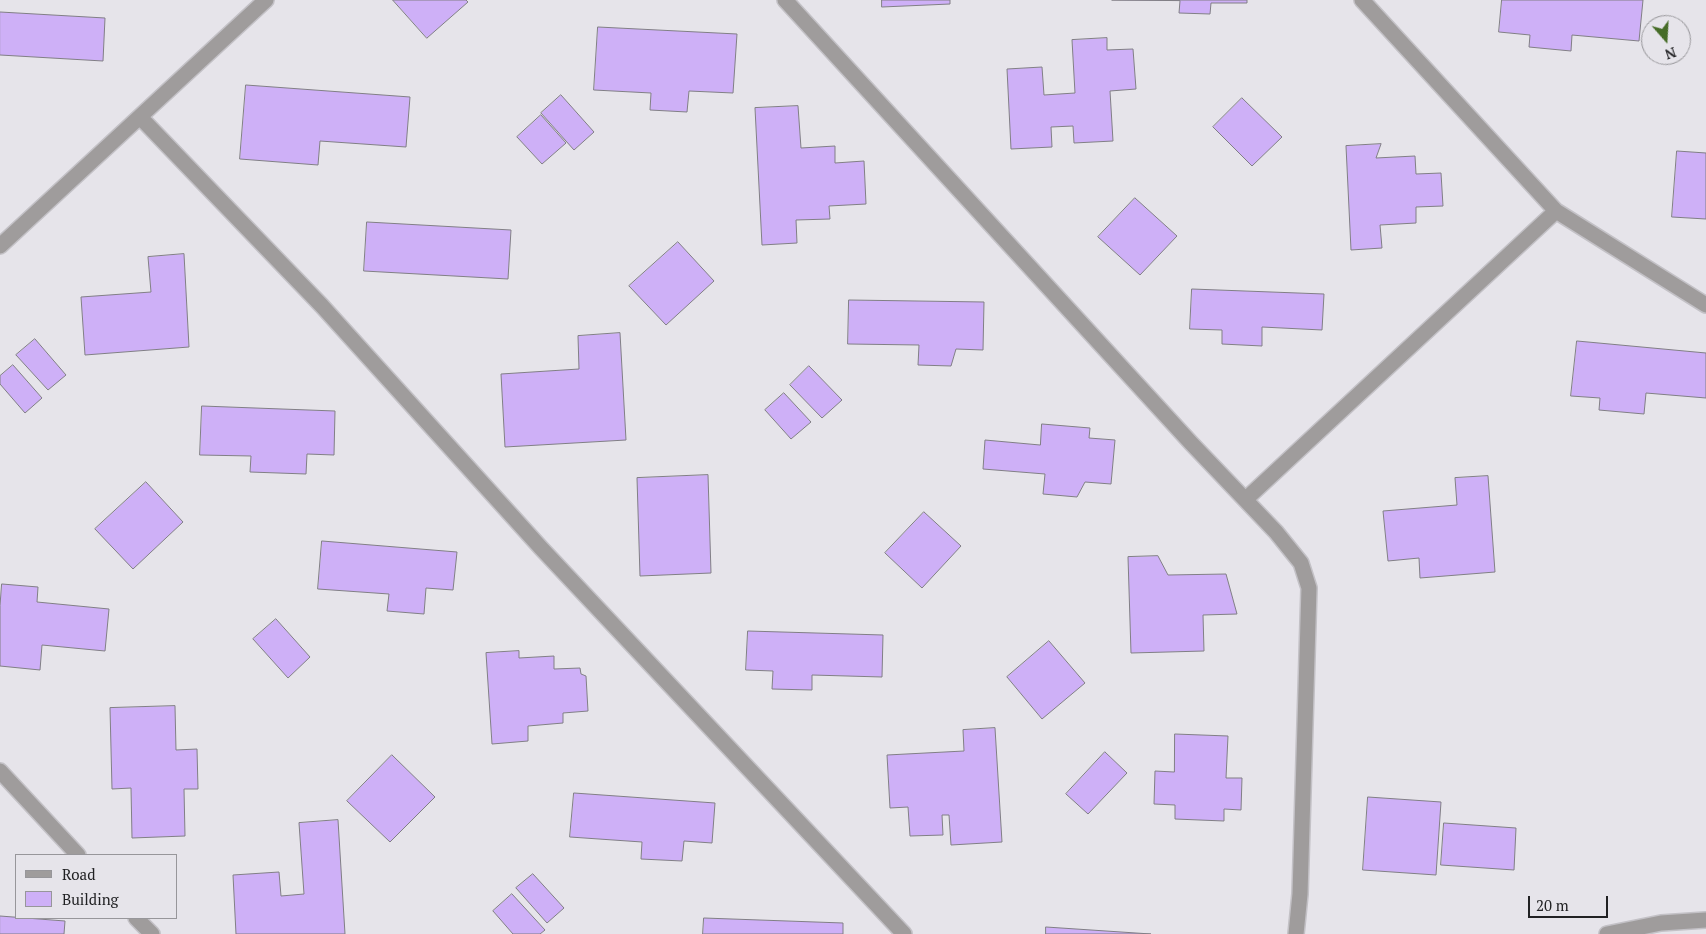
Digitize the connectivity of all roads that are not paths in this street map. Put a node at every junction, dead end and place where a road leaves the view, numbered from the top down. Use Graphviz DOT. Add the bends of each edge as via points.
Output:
graph roads {
  1 [pos="266,0"];
  2 [pos="785,0"];
  3 [pos="1362,0"];
  4 [pos="140,118"];
  5 [pos="1556,211"];
  6 [pos="0,246"];
  7 [pos="1706,305"];
  8 [pos="1246,499"];
  9 [pos="0,771"];
  10 [pos="77,854"];
  11 [pos="137,919"];
  12 [pos="1706,920"];
  13 [pos="152,934"];
  14 [pos="904,934"];
  15 [pos="1296,934"];
  16 [pos="1607,934"];
  1 -- 4 [label="lane"];
  2 -- 8 [label="lane"];
  3 -- 5 [label="lane"];
  4 -- 6 [label="lane"];
  4 -- 14 [label="lane" via="322,306 541,548"];
  5 -- 7 [label="lane"];
  5 -- 8 [label="lane"];
  8 -- 15 [label="lane" via="1301,564 1309,588"];
  9 -- 10 [label="lane"];
  11 -- 13 [label="lane"];
  12 -- 16 [label="lane" via="1661,923"];
}
